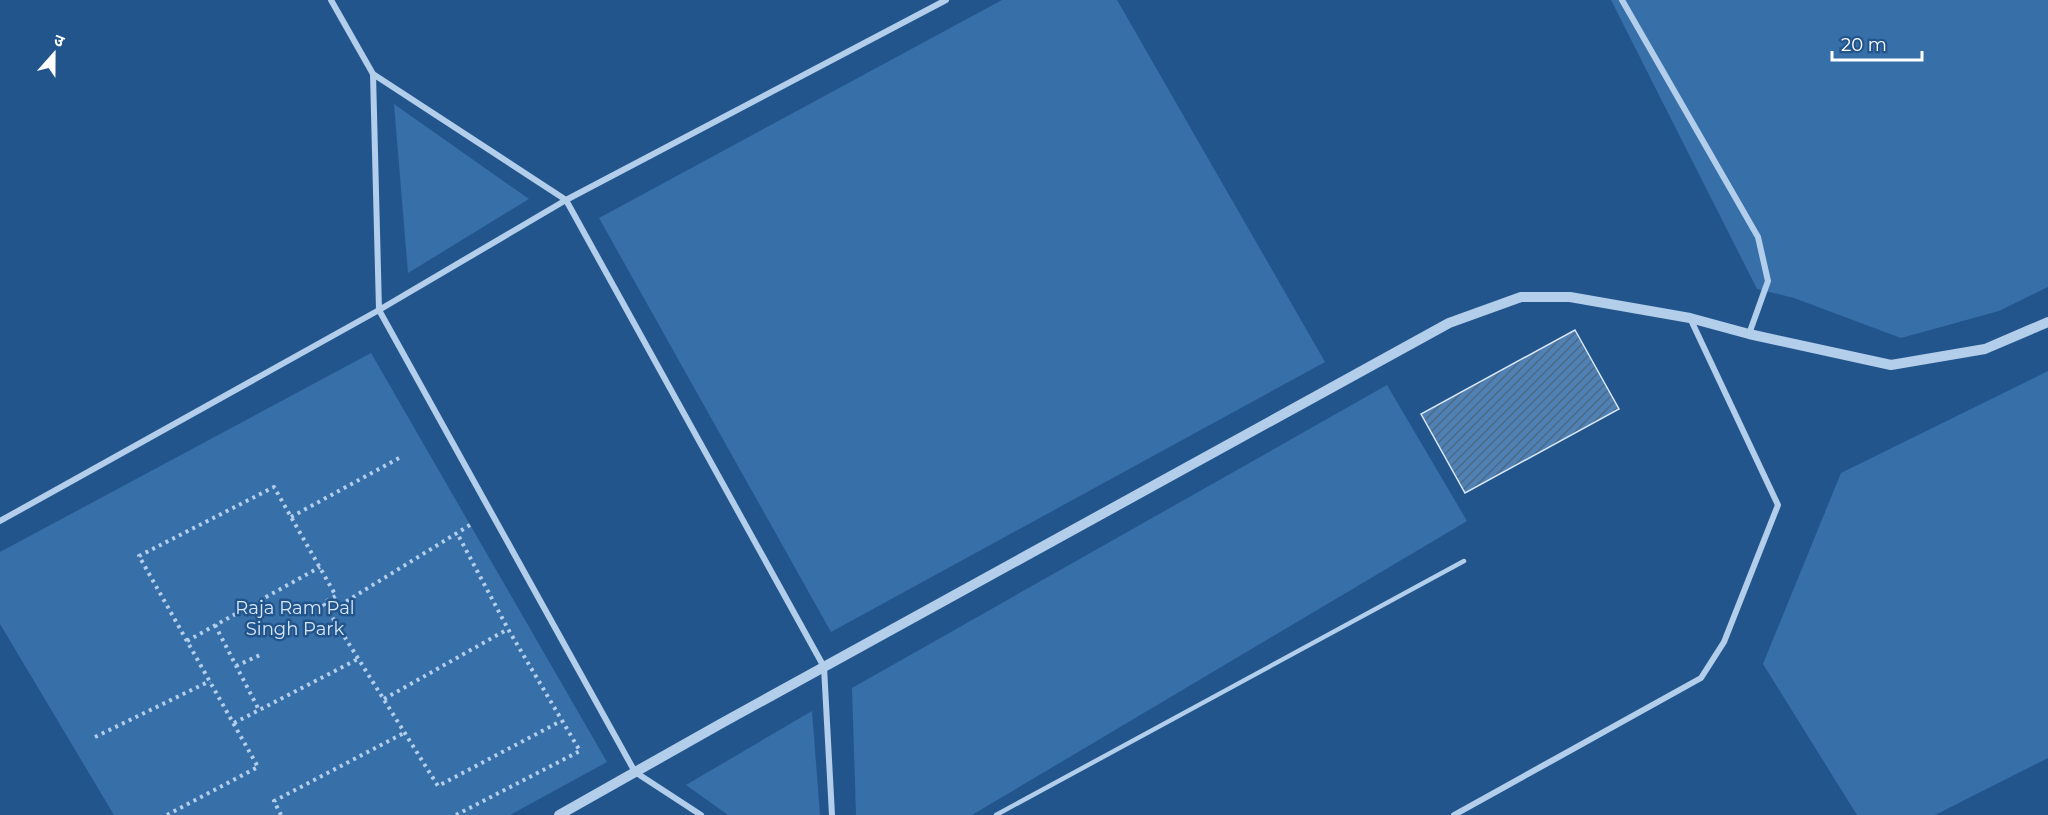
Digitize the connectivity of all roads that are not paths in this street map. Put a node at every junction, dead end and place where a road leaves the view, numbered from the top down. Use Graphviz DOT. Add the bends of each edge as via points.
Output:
graph roads {
  1 [pos="332,0"];
  2 [pos="946,0"];
  3 [pos="1622,0"];
  4 [pos="373,74"];
  5 [pos="566,200"];
  6 [pos="379,310"];
  7 [pos="1690,318"];
  8 [pos="2048,322"];
  9 [pos="1749,334"];
  10 [pos="0,521"];
  11 [pos="1464,561"];
  12 [pos="824,667"];
  13 [pos="635,772"];
  14 [pos="559,815"];
  15 [pos="701,815"];
  16 [pos="831,815"];
  17 [pos="996,815"];
  18 [pos="1454,815"];
  1 -- 4 [label="street"];
  2 -- 5 [label="street"];
  3 -- 9 [label="street" via="1758,237 1768,281"];
  4 -- 5 [label="street"];
  4 -- 6 [label="street"];
  5 -- 6 [label="street"];
  5 -- 12 [label="street"];
  6 -- 10 [label="street"];
  6 -- 13 [label="street"];
  7 -- 9 [label="street"];
  7 -- 12 [label="street" via="1570,297 1521,297 1449,324"];
  7 -- 18 [label="street" via="1778,505 1724,642 1701,678"];
  8 -- 9 [label="street" via="1985,348 1891,365"];
  11 -- 17 [label="lane"];
  12 -- 13 [label="street"];
  12 -- 16 [label="street"];
  13 -- 14 [label="street"];
  13 -- 15 [label="street"];
}
